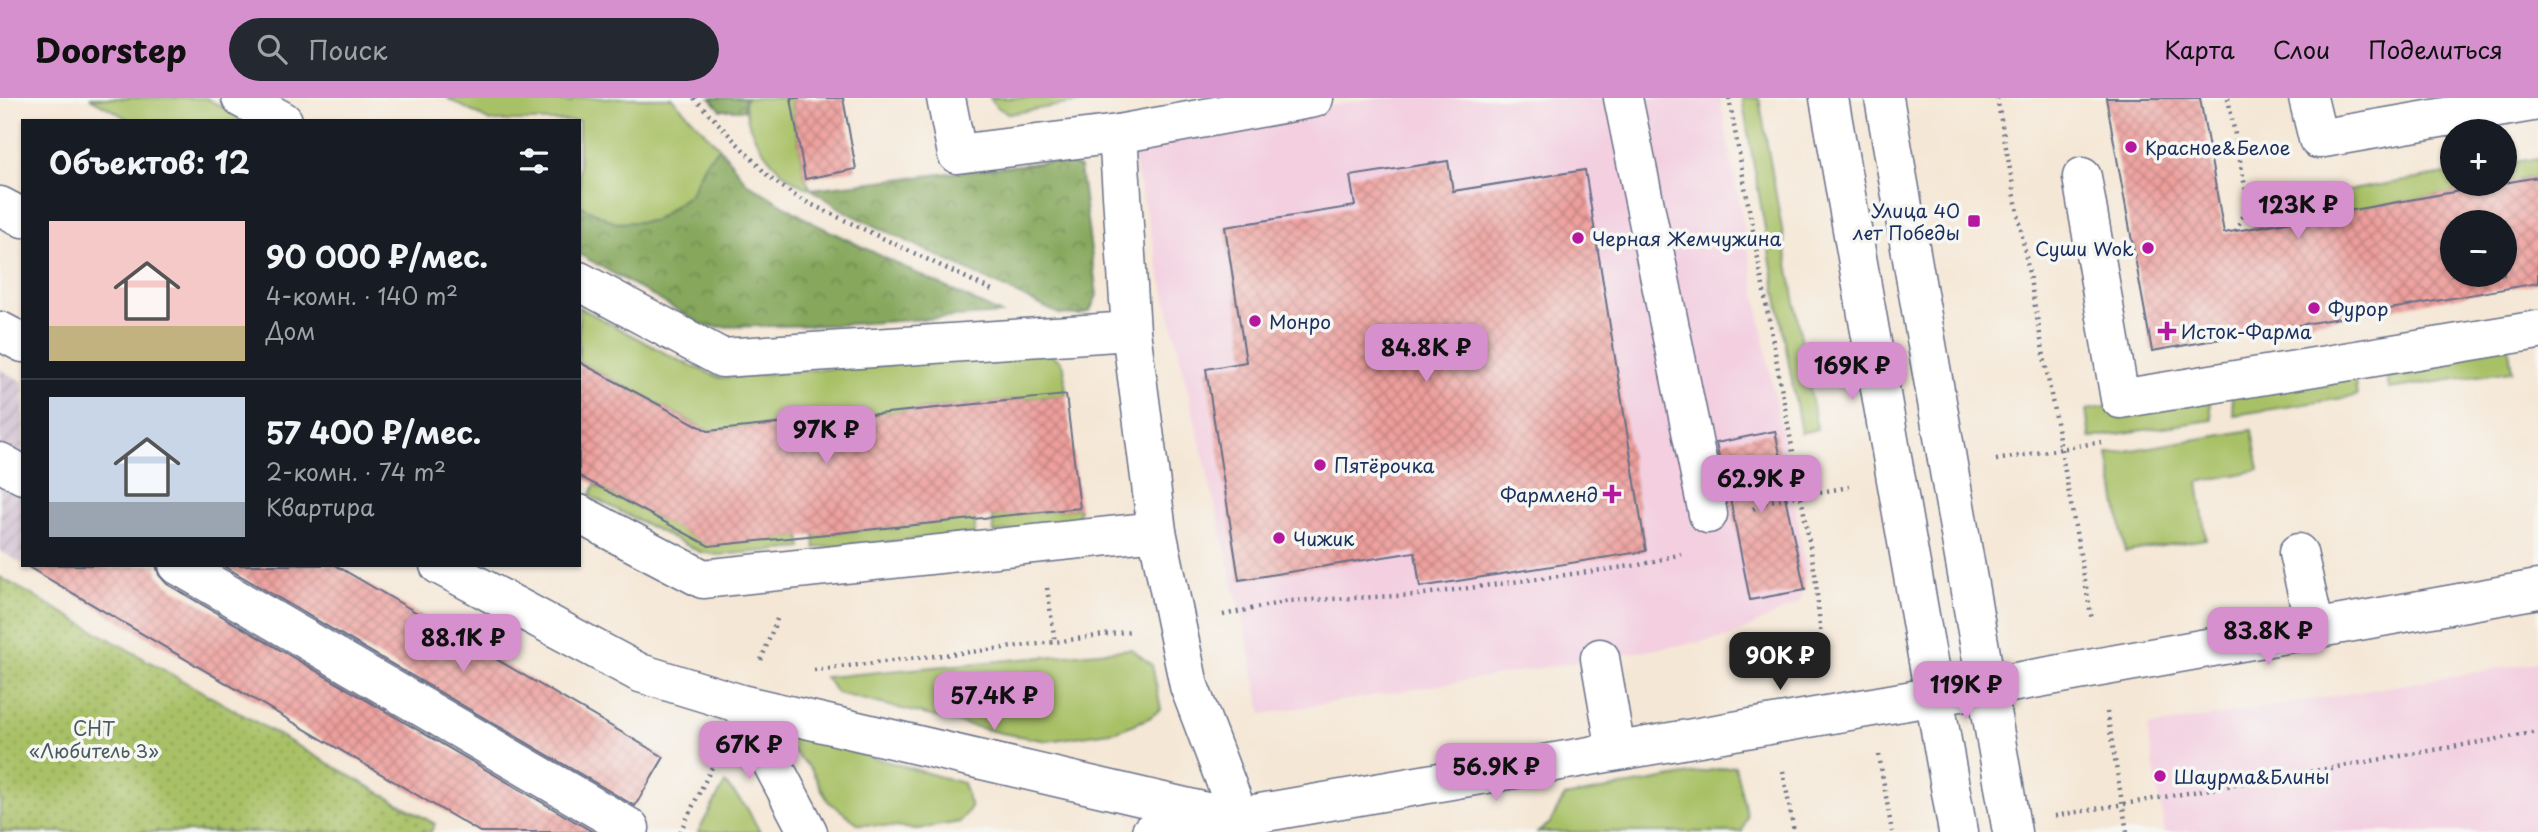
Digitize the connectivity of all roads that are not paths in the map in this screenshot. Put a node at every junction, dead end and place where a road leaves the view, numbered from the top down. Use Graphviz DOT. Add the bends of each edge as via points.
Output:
graph roads {
  1 [pos="241,98"];
  2 [pos="946,98"];
  3 [pos="1314,98"];
  4 [pos="1623,98"];
  5 [pos="1829,98"];
  6 [pos="1884,98"];
  7 [pos="2308,98"];
  8 [pos="2538,101"];
  9 [pos="279,119"];
  10 [pos="1118,134"];
  11 [pos="2082,177"];
  12 [pos="0,206"];
  13 [pos="21,217"];
  14 [pos="581,282"];
  15 [pos="2538,330"];
  16 [pos="0,331"];
  17 [pos="1131,331"];
  18 [pos="21,342"];
  19 [pos="0,462"];
  20 [pos="21,474"];
  21 [pos="1726,514"];
  22 [pos="581,515"];
  23 [pos="1157,531"];
  24 [pos="2298,553"];
  25 [pos="181,567"];
  26 [pos="443,567"];
  27 [pos="2538,589"];
  28 [pos="2315,629"];
  29 [pos="1600,659"];
  30 [pos="1988,687"];
  31 [pos="1934,696"];
  32 [pos="741,704"];
  33 [pos="1616,751"];
  34 [pos="1236,818"];
  35 [pos="630,828"];
  36 [pos="808,832"];
  37 [pos="1151,832"];
  38 [pos="1958,832"];
  39 [pos="2012,832"];
  1 -- 9 [label="street"];
  2 -- 10 [label="street" via="957,154"];
  3 -- 10 [label="street"];
  4 -- 21 [label="street"];
  5 -- 31 [label="street"];
  6 -- 30 [label="street"];
  7 -- 8 [label="street" via="2318,139"];
  10 -- 17 [label="street"];
  11 -- 15 [label="street" via="2120,399"];
  12 -- 13 [label="street"];
  14 -- 17 [label="street" via="722,358"];
  16 -- 18 [label="street"];
  17 -- 23 [label="street"];
  19 -- 20 [label="street"];
  22 -- 23 [label="street" via="703,579"];
  23 -- 34 [label="street" via="1189,686"];
  24 -- 28 [label="street"];
  25 -- 35 [label="street"];
  26 -- 32 [label="street" via="640,673"];
  27 -- 28 [label="street"];
  28 -- 30 [label="street"];
  29 -- 33 [label="street"];
  30 -- 31 [label="street"];
  30 -- 39 [label="street"];
  31 -- 33 [label="street"];
  31 -- 38 [label="street"];
  32 -- 34 [label="street"];
  32 -- 36 [label="street"];
  33 -- 34 [label="street"];
  34 -- 37 [label="street"];
}
